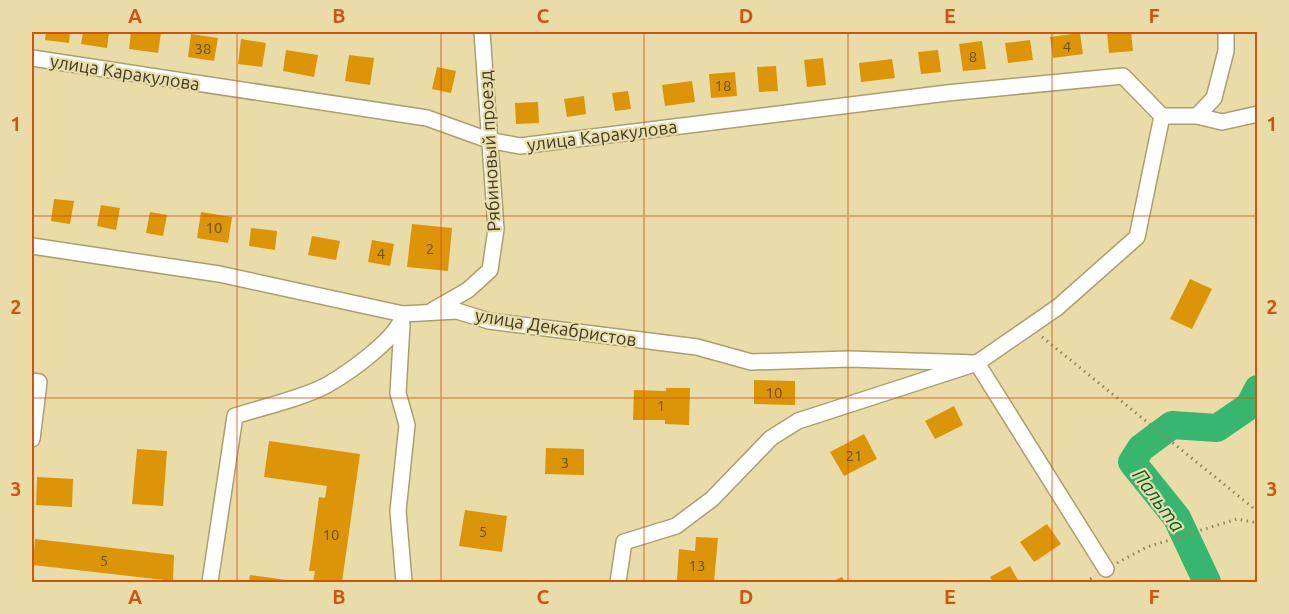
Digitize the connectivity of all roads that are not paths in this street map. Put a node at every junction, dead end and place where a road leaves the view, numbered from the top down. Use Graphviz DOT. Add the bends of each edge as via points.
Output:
graph roads {
  1 [pos="482,32"];
  2 [pos="1226,32"];
  3 [pos="32,58"];
  4 [pos="1257,114"];
  5 [pos="1162,116"];
  6 [pos="1197,116"];
  7 [pos="488,140"];
  8 [pos="32,246"];
  9 [pos="431,311"];
  10 [pos="403,319"];
  11 [pos="977,363"];
  12 [pos="32,381"];
  13 [pos="32,439"];
  14 [pos="1106,569"];
  15 [pos="210,582"];
  16 [pos="404,582"];
  17 [pos="618,582"];
  1 -- 7 [label="street, Рябиновый проезд"];
  2 -- 6 [label="street" via="1226,51 1214,98"];
  3 -- 7 [label="street, улица Каракулова" via="427,118"];
  4 -- 6 [label="street" via="1222,122"];
  5 -- 6 [label="street"];
  5 -- 7 [label="street, улица Каракулова" via="1123,76 947,93 520,146"];
  5 -- 11 [label="street" via="1137,237 1058,307"];
  7 -- 9 [label="street, Рябиновый проезд" via="496,229 490,270 468,290"];
  8 -- 10 [label="street, улица Декабристов" via="219,273"];
  9 -- 10 [label="street, улица Декабристов"];
  9 -- 11 [label="street, улица Декабристов" via="457,311 489,321 697,347 751,362 849,359"];
  10 -- 15 [label="street" via="381,345 326,386 235,417"];
  10 -- 16 [label="street" via="398,393 407,425 398,511"];
  11 -- 14 [label="street"];
  11 -- 17 [label="street" via="798,421 771,438 712,500 676,526 624,542"];
  12 -- 13 [label="street" via="39,382"];
}
